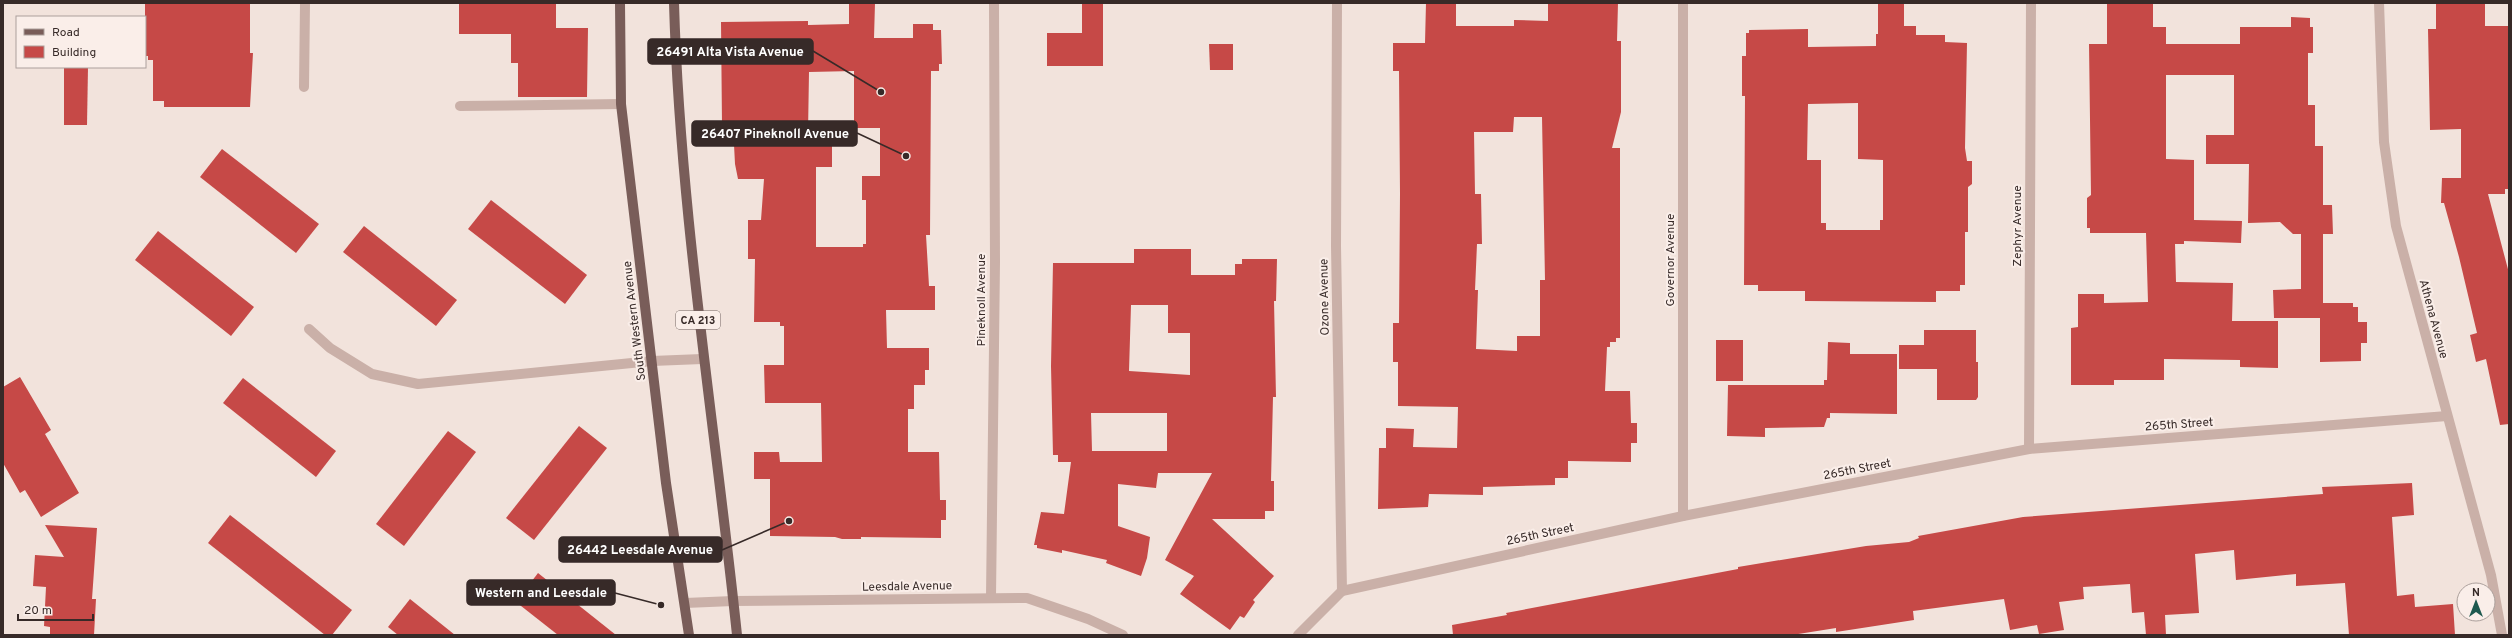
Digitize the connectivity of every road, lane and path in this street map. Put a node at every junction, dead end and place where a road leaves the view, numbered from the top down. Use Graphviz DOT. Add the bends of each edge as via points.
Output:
graph roads {
  1 [pos="305,3"];
  2 [pos="620,3"];
  3 [pos="674,3"];
  4 [pos="994,3"];
  5 [pos="1337,3"];
  6 [pos="1683,3"];
  7 [pos="2030,3"];
  8 [pos="2379,3"];
  9 [pos="304,87"];
  10 [pos="621,104"];
  11 [pos="460,106"];
  12 [pos="309,329"];
  13 [pos="702,359"];
  14 [pos="652,361"];
  15 [pos="2447,416"];
  16 [pos="2029,449"];
  17 [pos="1682,516"];
  18 [pos="1342,592"];
  19 [pos="991,597"];
  20 [pos="733,601"];
  21 [pos="685,603"];
  22 [pos="689,635"];
  23 [pos="737,635"];
  24 [pos="1122,635"];
  25 [pos="1298,635"];
  26 [pos="2502,635"];
  1 -- 9 [label="street"];
  2 -- 10 [label="main road, South Western Avenue"];
  3 -- 13 [label="main road, CA 213" via="682,160"];
  4 -- 19 [label="street, Pineknoll Avenue" via="995,286"];
  5 -- 18 [label="street, Ozone Avenue" via="1336,246"];
  6 -- 17 [label="street, Governor Avenue"];
  7 -- 16 [label="street, Zephyr Avenue"];
  8 -- 15 [label="street, Athena Avenue" via="2384,142 2396,226"];
  10 -- 11 [label="street"];
  10 -- 14 [label="main road, South Western Avenue"];
  12 -- 14 [label="street" via="330,348 372,374 418,384"];
  13 -- 14 [label="street"];
  13 -- 20 [label="main road, CA 213"];
  14 -- 21 [label="main road, South Western Avenue" via="666,483"];
  15 -- 16 [label="street, 265th Street"];
  15 -- 26 [label="street, Athena Avenue" via="2490,575"];
  16 -- 17 [label="street, 265th Street"];
  17 -- 18 [label="street, 265th Street"];
  18 -- 25 [label="street"];
  19 -- 20 [label="street, Leesdale Avenue"];
  19 -- 24 [label="street, Leesdale Avenue" via="1027,598 1088,619"];
  20 -- 21 [label="street, Leesdale Avenue"];
  20 -- 23 [label="main road, CA 213"];
  21 -- 22 [label="main road, South Western Avenue"];
}
